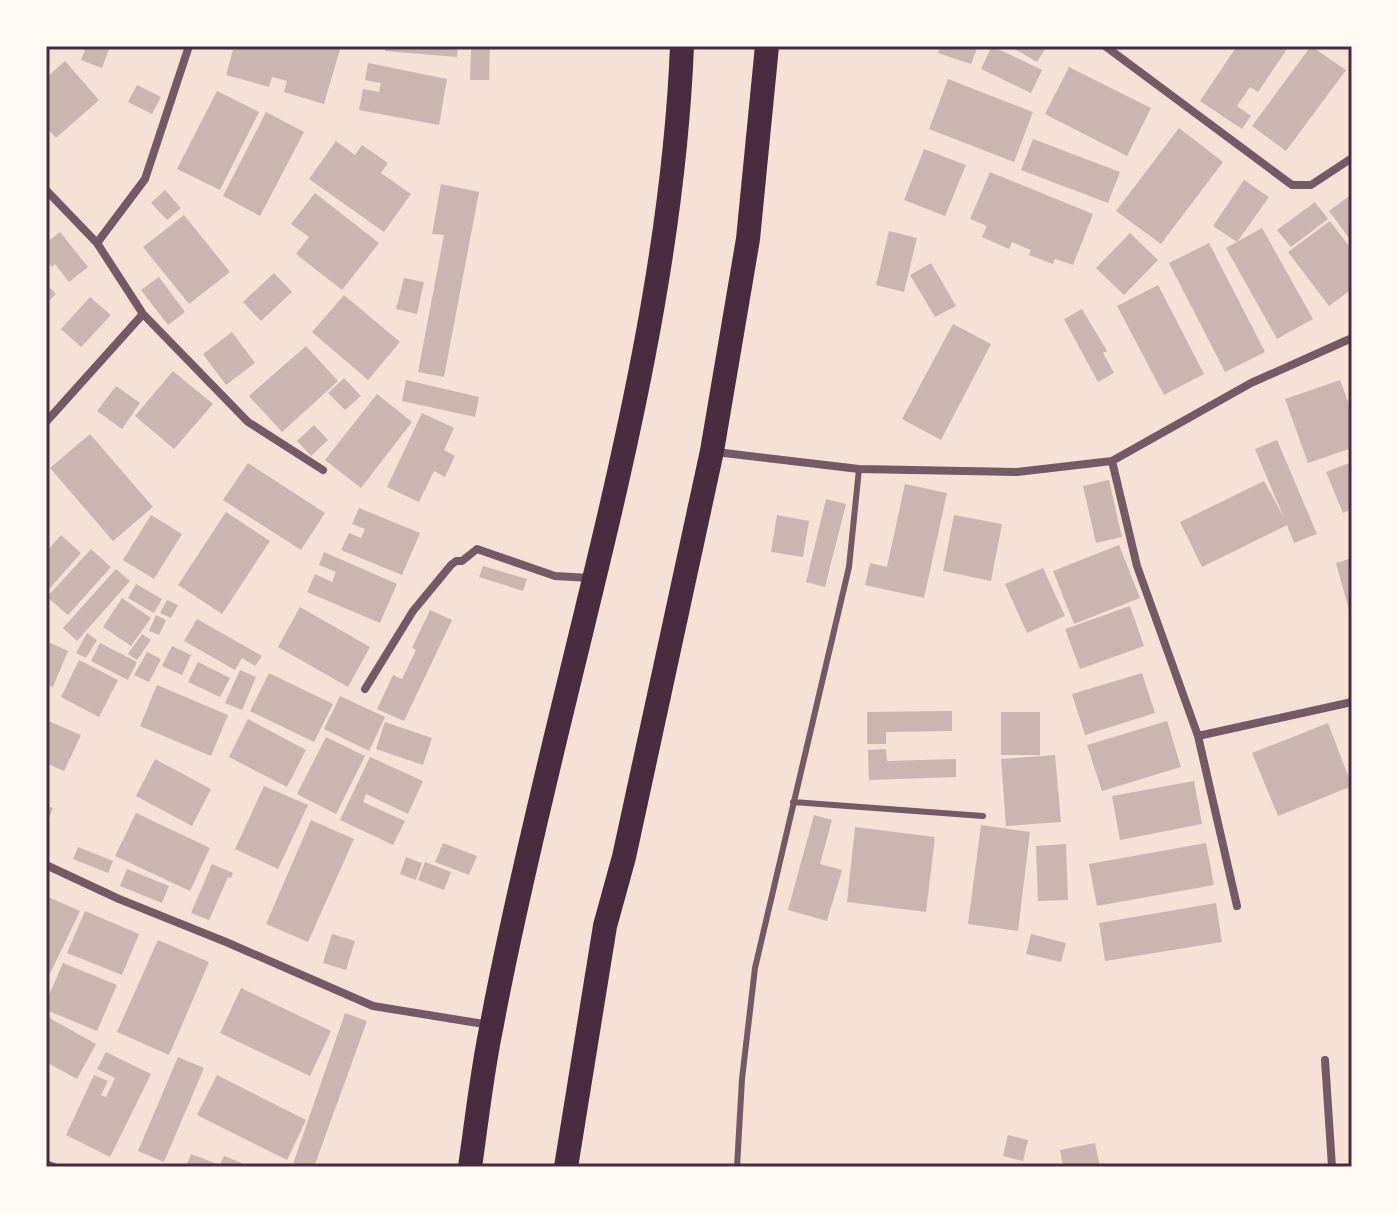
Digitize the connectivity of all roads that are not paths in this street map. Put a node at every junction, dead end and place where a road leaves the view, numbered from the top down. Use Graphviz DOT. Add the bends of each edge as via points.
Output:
graph roads {
  1 [pos="189,46"];
  2 [pos="682,46"];
  3 [pos="767,46"];
  4 [pos="1105,46"];
  5 [pos="1352,158"];
  6 [pos="46,190"];
  7 [pos="97,243"];
  8 [pos="143,314"];
  9 [pos="1351,336"];
  10 [pos="46,422"];
  11 [pos="712,451"];
  12 [pos="1112,461"];
  13 [pos="859,469"];
  14 [pos="323,470"];
  15 [pos="596,579"];
  16 [pos="365,689"];
  17 [pos="1352,702"];
  18 [pos="1198,736"];
  19 [pos="793,802"];
  20 [pos="983,816"];
  21 [pos="46,865"];
  22 [pos="1237,906"];
  23 [pos="491,1025"];
  24 [pos="1325,1060"];
  25 [pos="46,1164"];
  26 [pos="54,1167"];
  27 [pos="470,1167"];
  28 [pos="566,1167"];
  29 [pos="737,1167"];
  30 [pos="1332,1167"];
  1 -- 7 [label="street" via="145,179"];
  2 -- 15 [label="highway" via="667,212"];
  3 -- 11 [label="highway" via="748,239"];
  4 -- 5 [label="street" via="1292,185 1311,185"];
  6 -- 7 [label="street"];
  7 -- 8 [label="street"];
  8 -- 10 [label="street"];
  8 -- 14 [label="street" via="248,422"];
  9 -- 12 [label="street" via="1251,383"];
  11 -- 13 [label="street"];
  11 -- 28 [label="highway" via="605,926"];
  12 -- 13 [label="street" via="1017,472"];
  12 -- 18 [label="street" via="1137,566"];
  13 -- 19 [label="lane" via="849,567"];
  15 -- 16 [label="street" via="555,576 477,549 451,565 413,611"];
  15 -- 23 [label="highway"];
  17 -- 18 [label="street"];
  18 -- 22 [label="street"];
  19 -- 20 [label="lane"];
  19 -- 29 [label="lane" via="755,968"];
  21 -- 23 [label="street" via="373,1006"];
  23 -- 27 [label="highway"];
  24 -- 30 [label="street"];
  25 -- 26 [label="street"];
}
